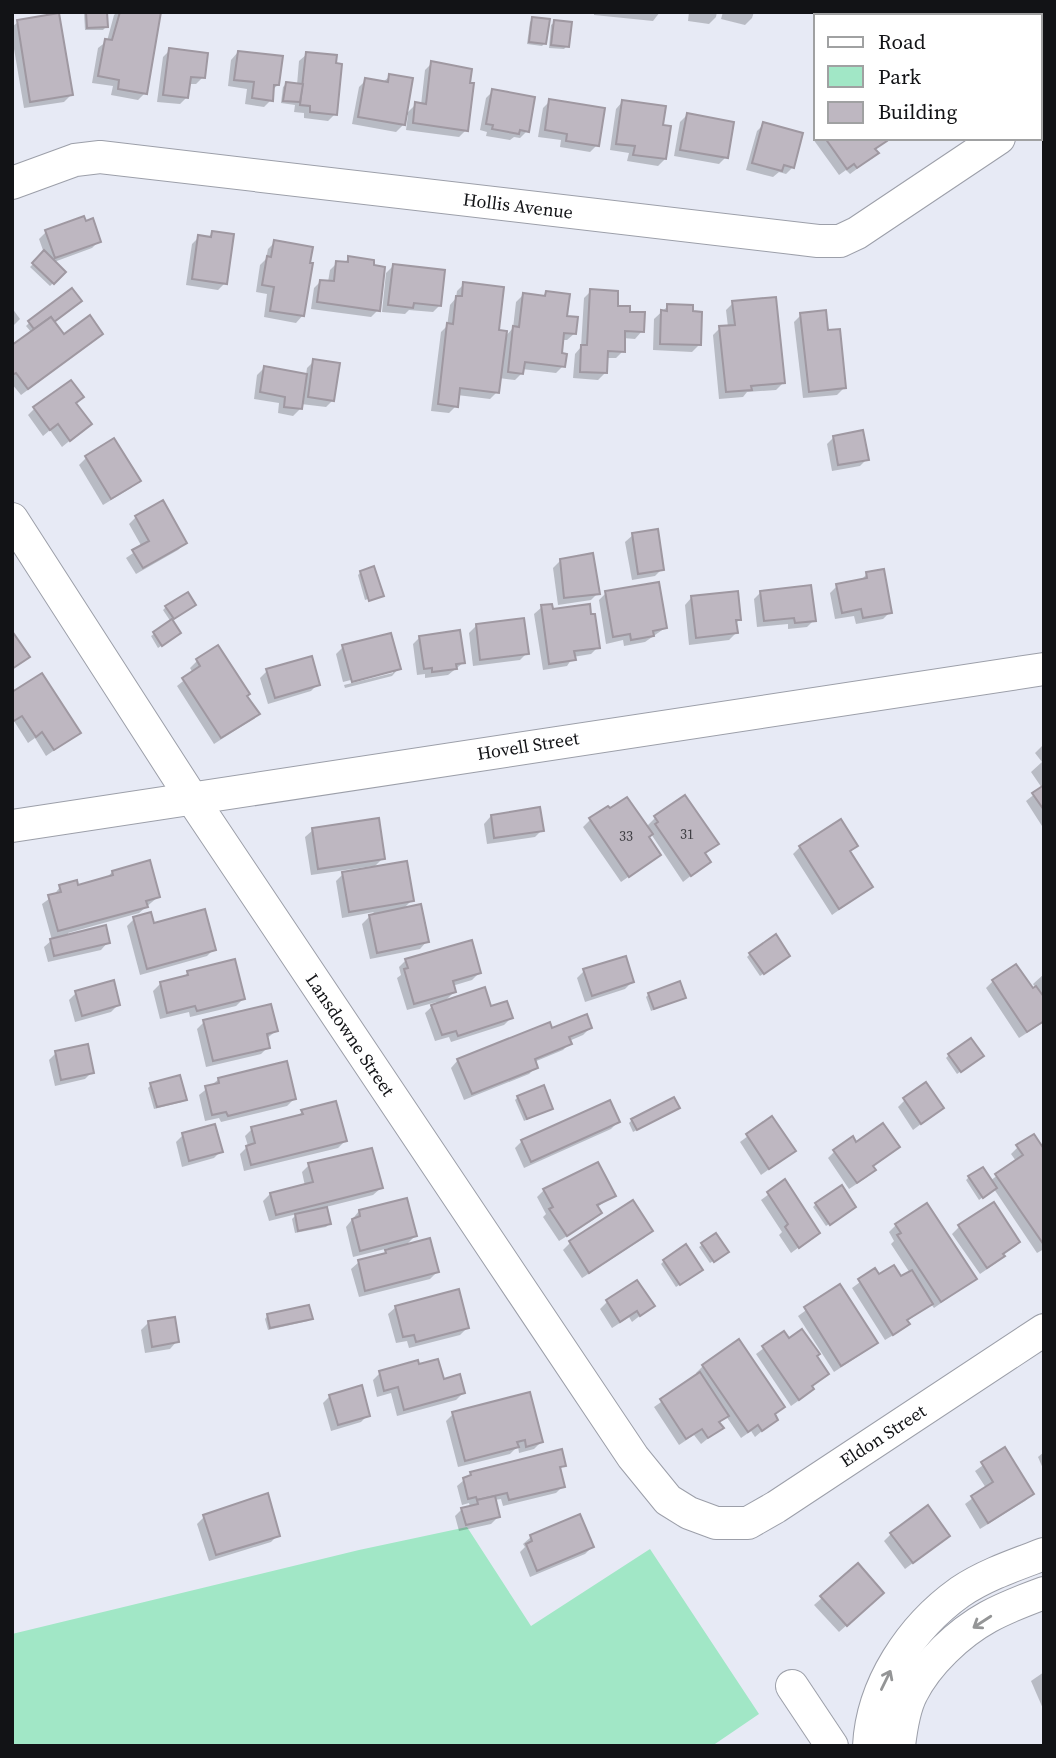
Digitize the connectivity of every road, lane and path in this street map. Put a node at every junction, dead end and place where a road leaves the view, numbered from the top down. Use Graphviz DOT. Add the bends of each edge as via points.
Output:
graph roads {
  1 [pos="996,140"];
  2 [pos="12,183"];
  3 [pos="12,519"];
  4 [pos="1044,668"];
  5 [pos="191,797"];
  6 [pos="12,826"];
  7 [pos="1044,1330"];
  8 [pos="716,1523"];
  9 [pos="1044,1554"];
  10 [pos="1044,1593"];
  11 [pos="792,1686"];
  12 [pos="832,1746"];
  13 [pos="869,1746"];
  14 [pos="899,1746"];
  1 -- 2 [label="street, Hollis Avenue" via="840,241 100,157 75,160"];
  3 -- 5 [label="street, Lansdowne Street"];
  4 -- 5 [label="street, Hovell Street"];
  5 -- 6 [label="street, Hovell Street"];
  5 -- 8 [label="street, Lansdowne Street" via="634,1457 668,1500"];
  7 -- 8 [label="street, Eldon Street" via="776,1507 748,1523"];
  13 -- 9 [label="street, one-way" via="884,1681 931,1617 960,1592 990,1575"];
  10 -- 14 [label="street, one-way" via="988,1617 934,1662 911,1693"];
  11 -- 12 [label="street"];
}
